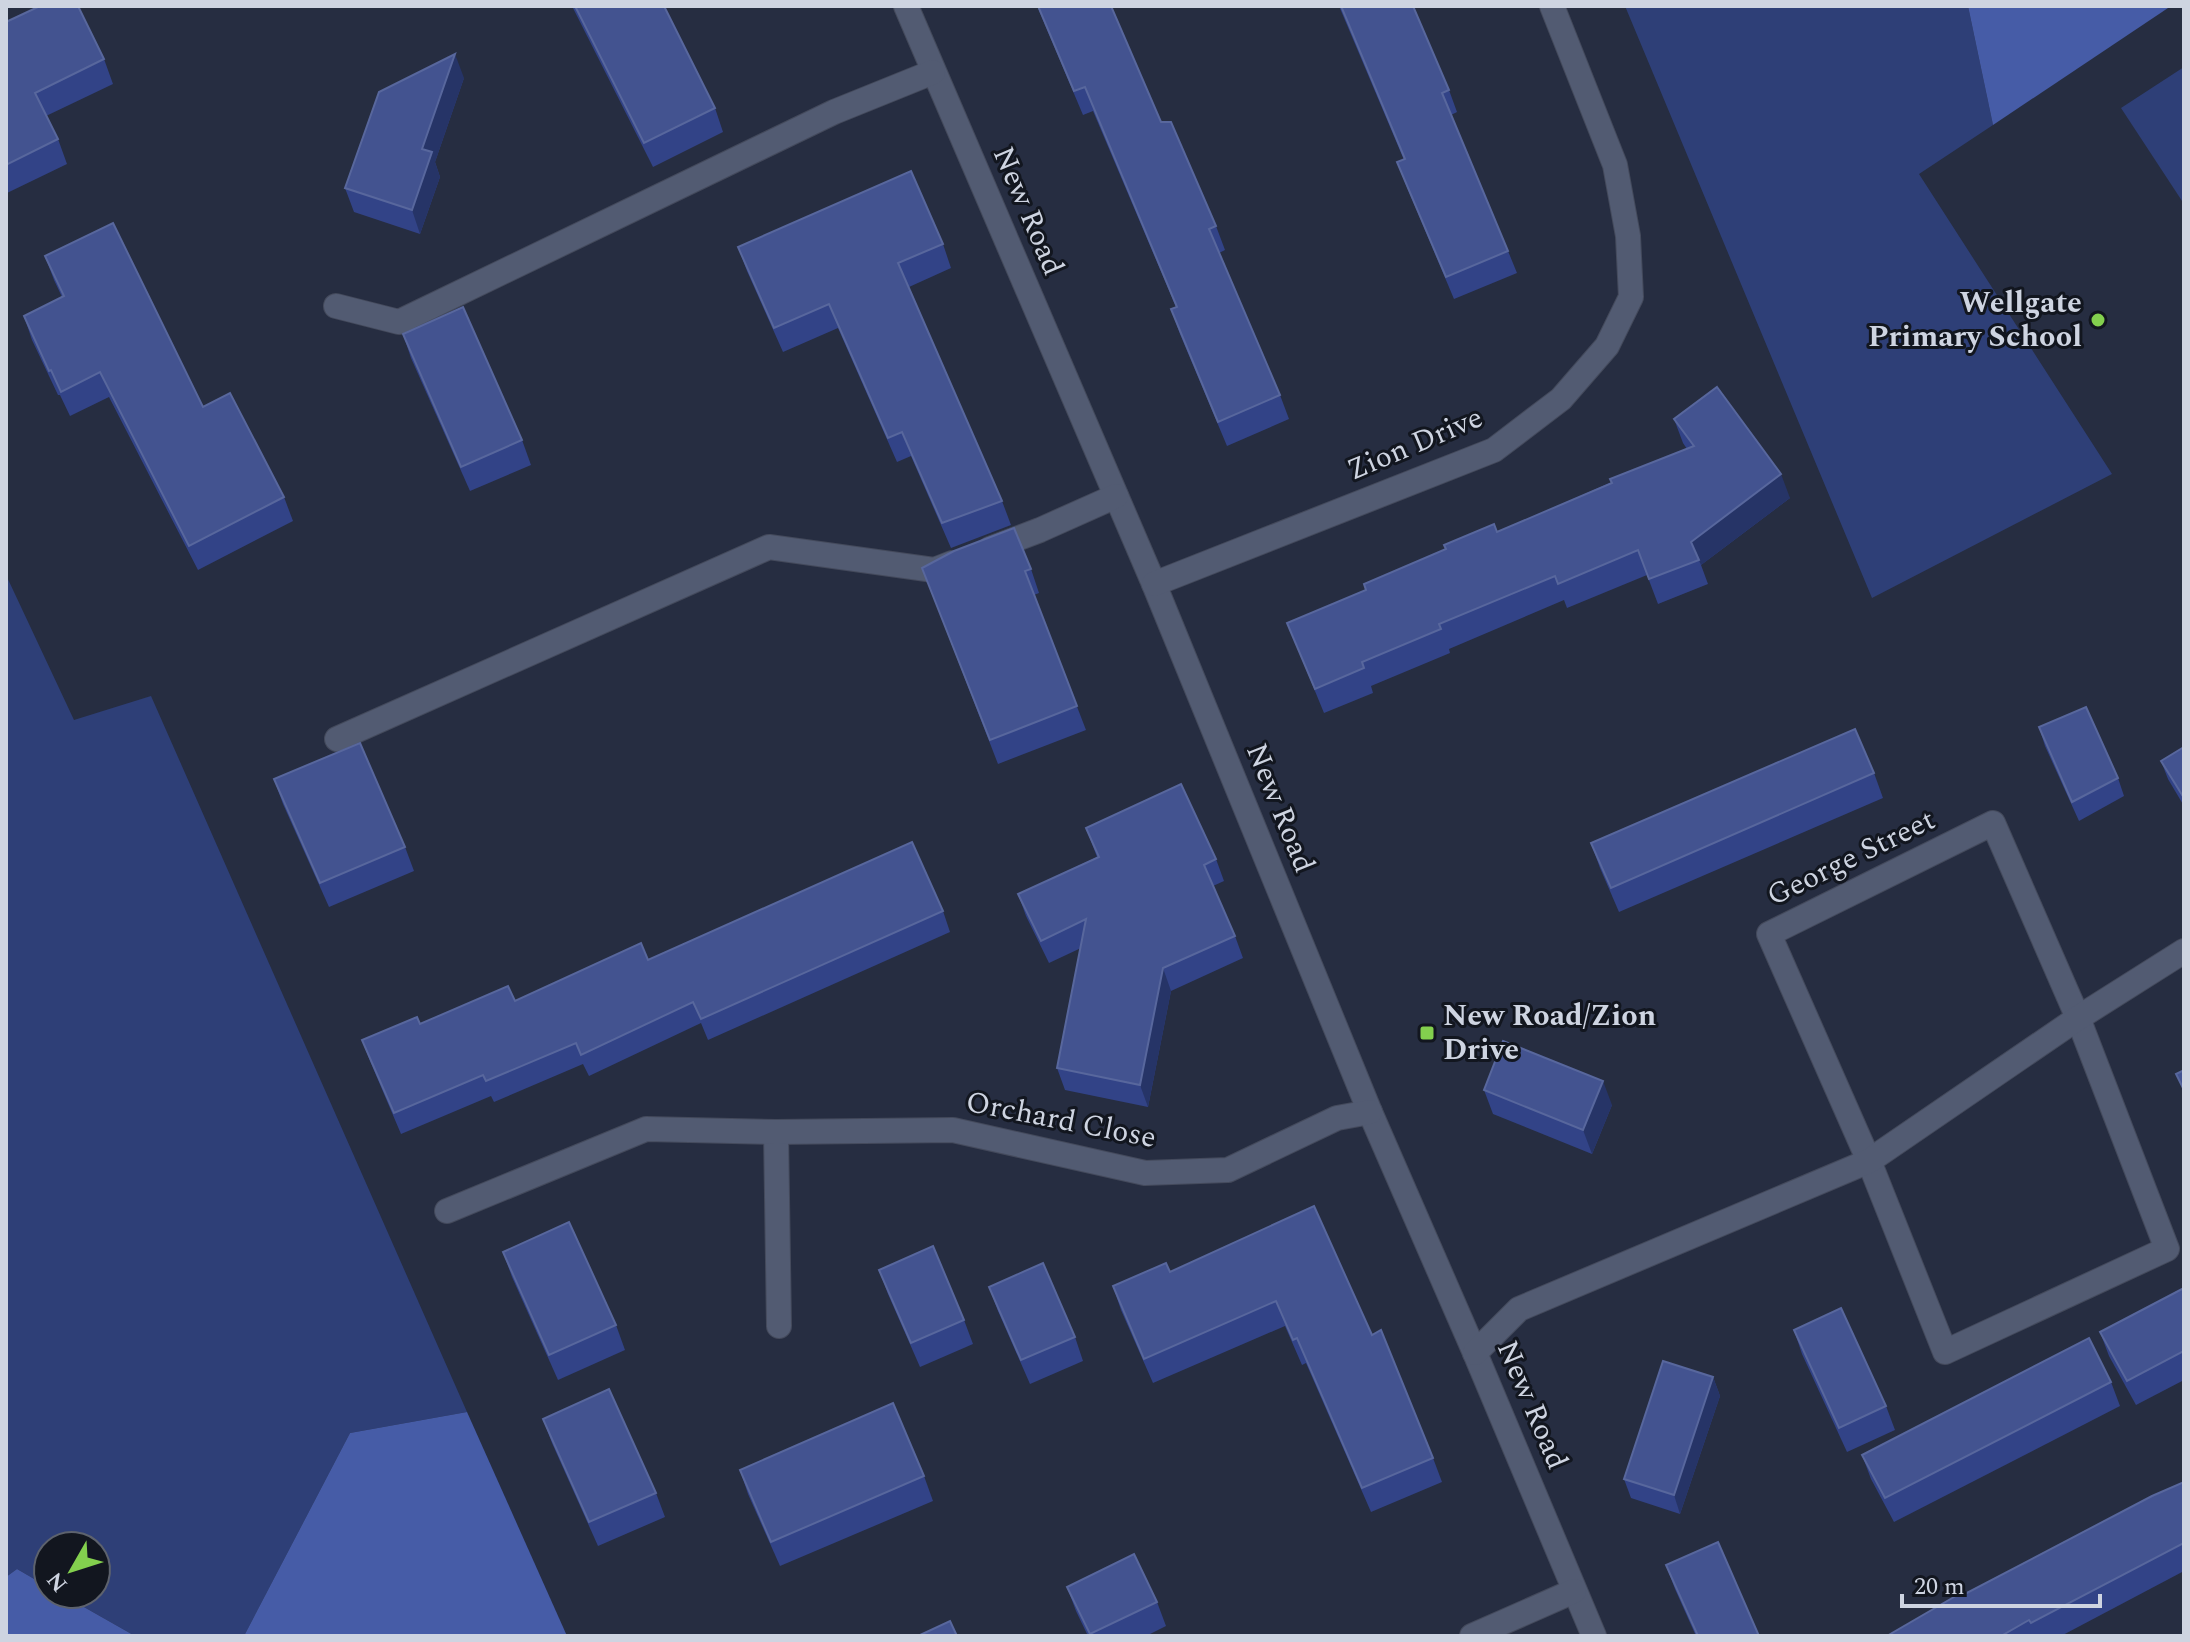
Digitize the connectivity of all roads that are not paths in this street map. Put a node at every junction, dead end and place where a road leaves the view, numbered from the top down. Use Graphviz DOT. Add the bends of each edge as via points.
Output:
graph roads {
  1 [pos="906,6"];
  2 [pos="1552,6"];
  3 [pos="933,72"];
  4 [pos="336,306"];
  5 [pos="1116,496"];
  6 [pos="1154,584"];
  7 [pos="337,739"];
  8 [pos="2184,951"];
  9 [pos="2078,1018"];
  10 [pos="1370,1112"];
  11 [pos="776,1132"];
  12 [pos="1869,1161"];
  13 [pos="447,1211"];
  14 [pos="779,1326"];
  15 [pos="1475,1353"];
  16 [pos="1574,1591"];
  17 [pos="1472,1636"];
  18 [pos="1594,1636"];
  1 -- 3 [label="street, New Road"];
  2 -- 6 [label="street, Zion Drive" via="1615,165 1628,236 1631,297 1607,346 1561,399 1494,450"];
  3 -- 4 [label="street" via="834,112 399,322"];
  3 -- 5 [label="street, New Road"];
  5 -- 6 [label="street, New Road"];
  5 -- 7 [label="street" via="934,570 769,547"];
  6 -- 10 [label="street, New Road"];
  8 -- 9 [label="street"];
  9 -- 12 [label="street"];
  9 -- 12 [label="street, George Street" via="2167,1249 1945,1352"];
  9 -- 12 [label="street, George Street" via="1993,823 1769,934"];
  10 -- 11 [label="street, Orchard Close" via="1337,1118 1228,1170 1145,1173 953,1130"];
  10 -- 15 [label="street, New Road"];
  11 -- 13 [label="street, Orchard Close" via="646,1129"];
  11 -- 14 [label="street"];
  12 -- 15 [label="street" via="1519,1309"];
  15 -- 16 [label="street, New Road"];
  16 -- 17 [label="street"];
  16 -- 18 [label="street, New Road"];
}
